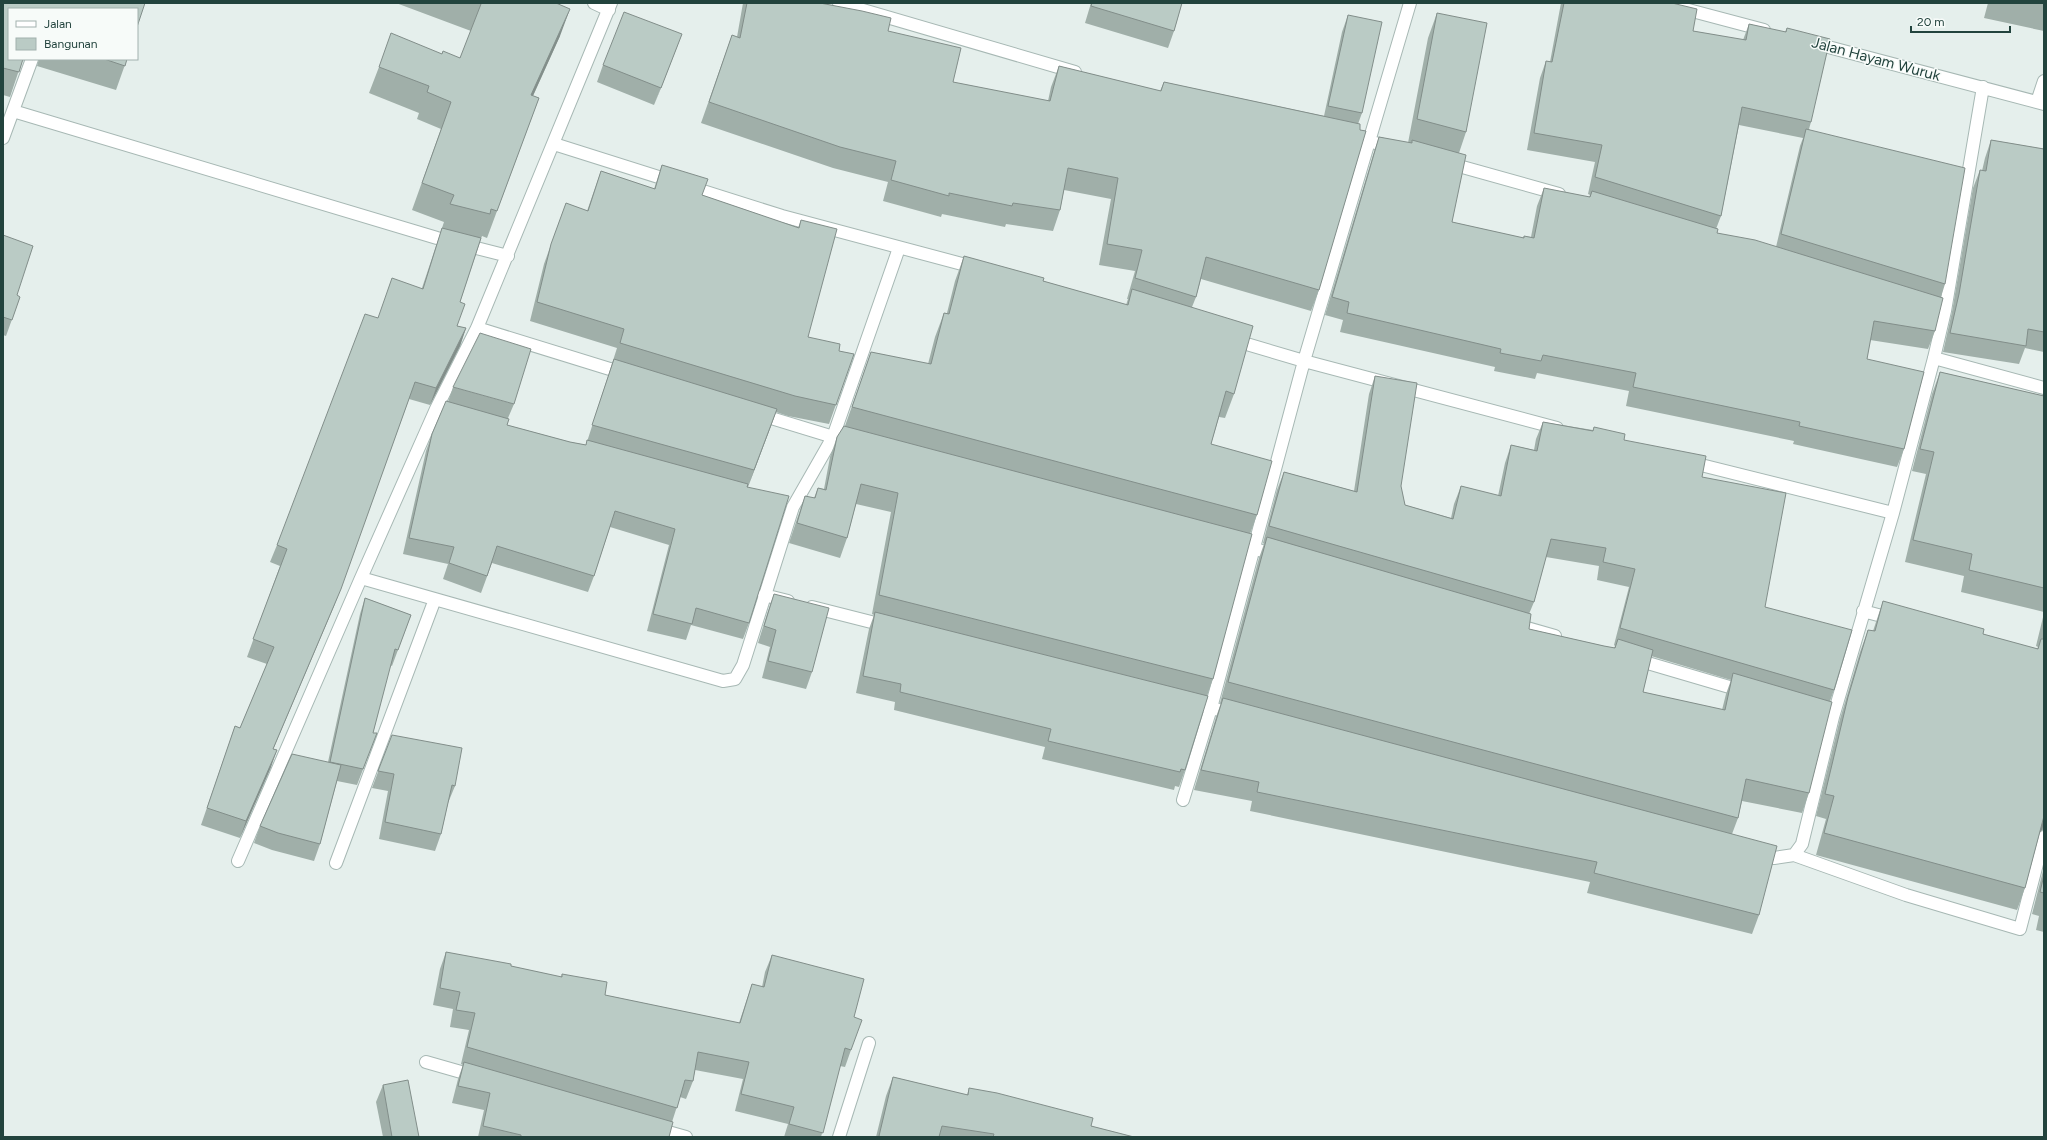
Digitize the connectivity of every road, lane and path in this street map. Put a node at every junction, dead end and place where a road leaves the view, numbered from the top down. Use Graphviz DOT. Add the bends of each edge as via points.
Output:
graph roads {
  1 [pos="594,3"];
  2 [pos="840,3"];
  3 [pos="1410,3"];
  4 [pos="1662,3"];
  5 [pos="610,6"];
  6 [pos="1777,33"];
  7 [pos="1800,39"];
  8 [pos="32,60"];
  9 [pos="1090,76"];
  10 [pos="2044,81"];
  11 [pos="1983,87"];
  12 [pos="2040,103"];
  13 [pos="13,111"];
  14 [pos="1332,133"];
  15 [pos="3,138"];
  16 [pos="1370,141"];
  17 [pos="554,144"];
  18 [pos="1400,149"];
  19 [pos="1438,160"];
  20 [pos="1567,196"];
  21 [pos="899,248"];
  22 [pos="508,256"];
  23 [pos="990,272"];
  24 [pos="1930,307"];
  25 [pos="1945,311"];
  26 [pos="477,328"];
  27 [pos="1222,336"];
  28 [pos="1934,358"];
  29 [pos="1304,361"];
  30 [pos="636,377"];
  31 [pos="2044,388"];
  32 [pos="436,409"];
  33 [pos="750,412"];
  34 [pos="451,413"];
  35 [pos="1566,430"];
  36 [pos="833,437"];
  37 [pos="848,441"];
  38 [pos="1680,460"];
  39 [pos="1892,513"];
  40 [pos="1222,540"];
  41 [pos="1252,548"];
  42 [pos="1291,559"];
  43 [pos="361,578"];
  44 [pos="764,595"];
  45 [pos="435,599"];
  46 [pos="1863,611"];
  47 [pos="1504,621"];
  48 [pos="1908,622"];
  49 [pos="895,628"];
  50 [pos="1565,639"];
  51 [pos="1619,655"];
  52 [pos="1756,695"];
  53 [pos="1180,700"];
  54 [pos="1211,708"];
  55 [pos="1249,718"];
  56 [pos="1183,800"];
  57 [pos="2044,837"];
  58 [pos="1743,850"];
  59 [pos="1794,855"];
  60 [pos="238,861"];
  61 [pos="336,863"];
  62 [pos="869,1043"];
  63 [pos="426,1062"];
  64 [pos="487,1079"];
  65 [pos="640,1124"];
  66 [pos="686,1137"];
  67 [pos="840,1137"];
  1 -- 5 [label="street"];
  2 -- 9 [label="street"];
  3 -- 16 [label="street"];
  4 -- 6 [label="street"];
  5 -- 17 [label="street"];
  7 -- 11 [label="street, Jalan Hayam Wuruk"];
  8 -- 13 [label="street"];
  10 -- 12 [label="street"];
  11 -- 12 [label="street, Jalan Hayam Wuruk"];
  11 -- 25 [label="street"];
  13 -- 15 [label="street"];
  13 -- 22 [label="street" via="437,238"];
  14 -- 16 [label="street"];
  16 -- 18 [label="street"];
  16 -- 29 [label="street"];
  17 -- 21 [label="street" via="782,216"];
  17 -- 22 [label="street"];
  19 -- 20 [label="street"];
  21 -- 23 [label="street"];
  21 -- 36 [label="street"];
  22 -- 26 [label="street"];
  24 -- 25 [label="street"];
  25 -- 28 [label="street"];
  26 -- 30 [label="street"];
  26 -- 32 [label="street"];
  27 -- 29 [label="street"];
  28 -- 31 [label="street"];
  28 -- 39 [label="street"];
  29 -- 35 [label="street"];
  29 -- 41 [label="street"];
  32 -- 34 [label="street"];
  32 -- 43 [label="street"];
  33 -- 36 [label="street"];
  36 -- 37 [label="street"];
  36 -- 44 [label="street" via="789,506"];
  38 -- 39 [label="street"];
  39 -- 46 [label="street"];
  40 -- 41 [label="street"];
  41 -- 42 [label="street"];
  41 -- 54 [label="street"];
  43 -- 45 [label="street"];
  43 -- 60 [label="street"];
  44 -- 45 [label="street" via="744,665 735,679 723,681"];
  44 -- 49 [label="street"];
  45 -- 61 [label="street"];
  46 -- 48 [label="street"];
  46 -- 59 [label="street" via="1829,716 1802,844"];
  47 -- 50 [label="street"];
  51 -- 52 [label="street"];
  53 -- 54 [label="street"];
  54 -- 55 [label="street"];
  54 -- 56 [label="street"];
  57 -- 59 [label="street" via="2020,929 1906,895"];
  58 -- 59 [label="street" via="1774,858"];
  62 -- 67 [label="street"];
  63 -- 64 [label="street"];
  65 -- 66 [label="street"];
}
